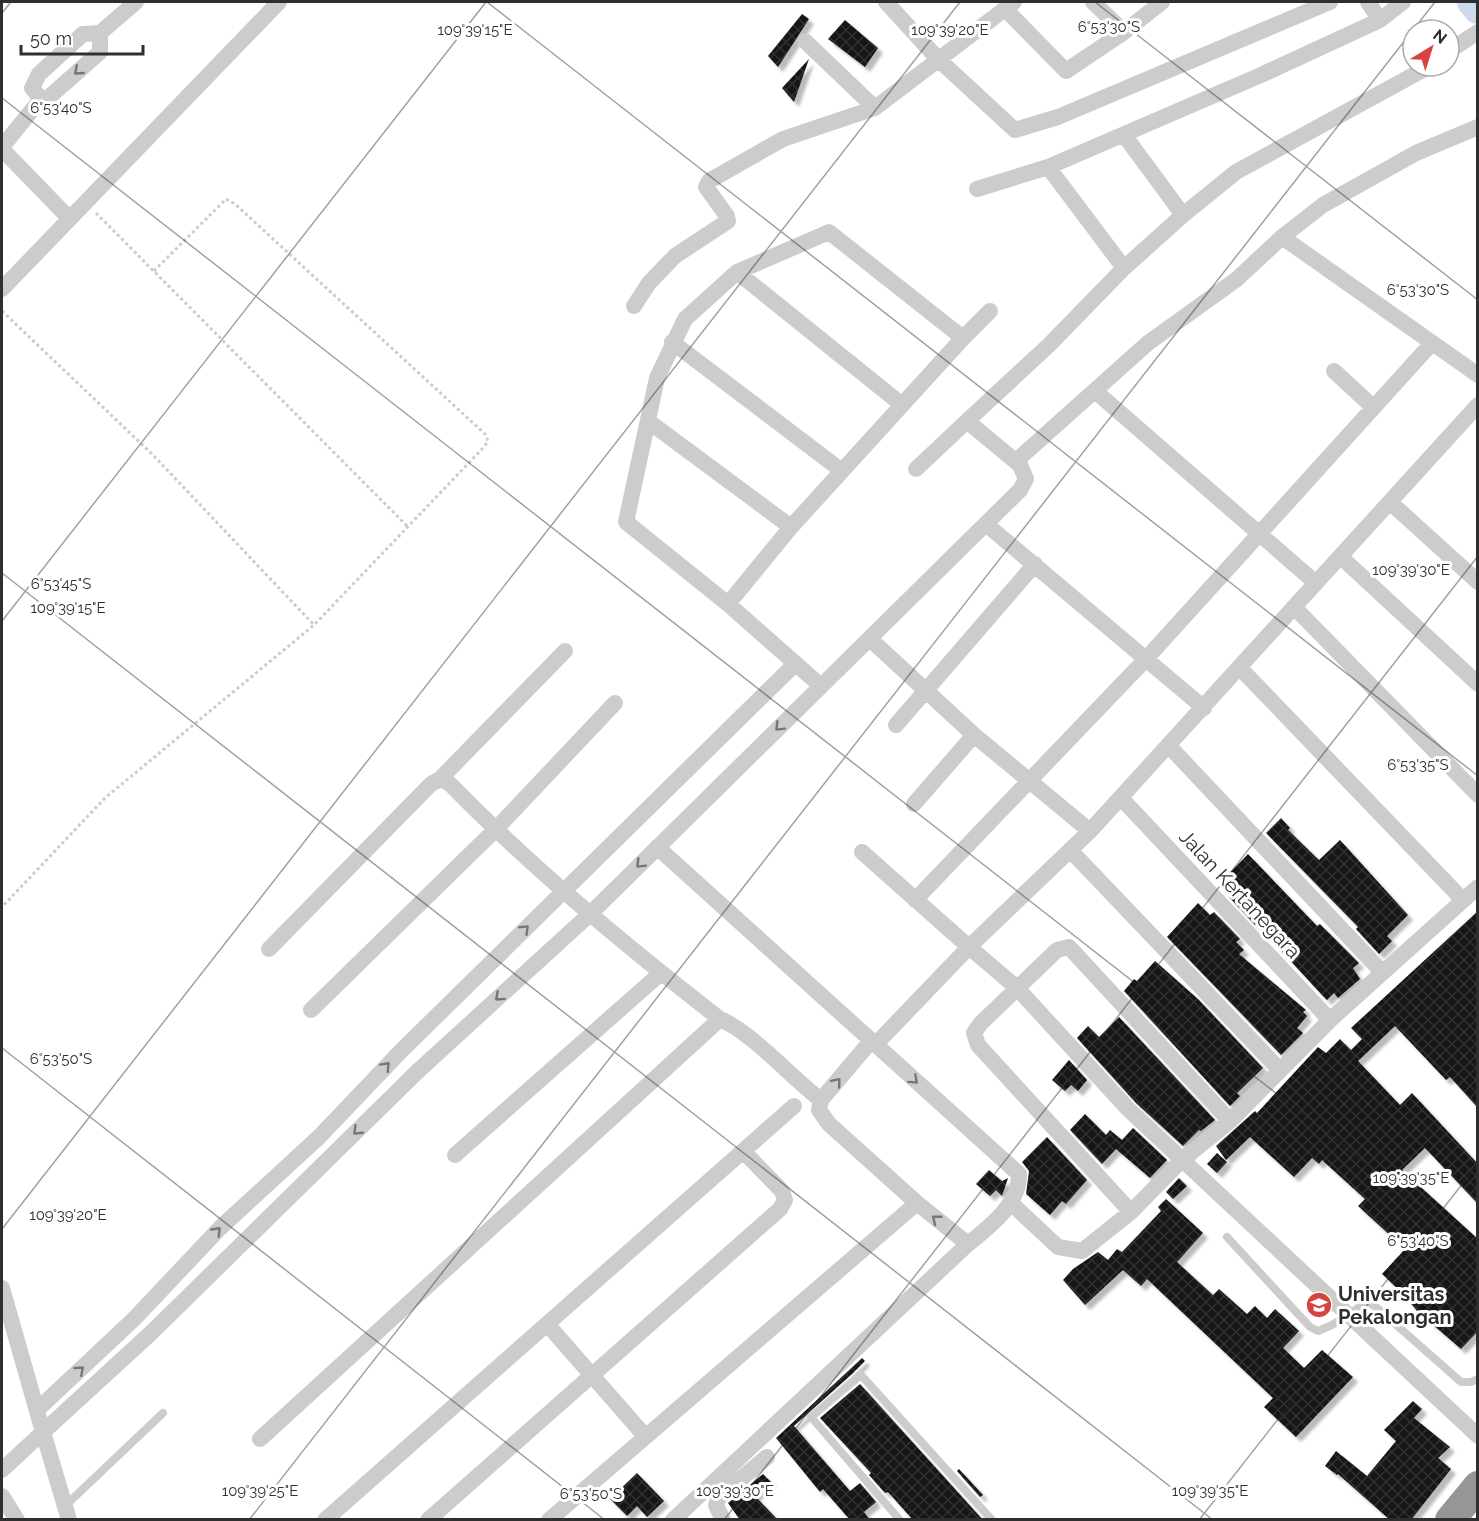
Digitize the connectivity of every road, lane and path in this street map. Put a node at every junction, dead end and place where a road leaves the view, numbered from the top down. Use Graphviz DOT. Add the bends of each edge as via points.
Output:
graph roads {
  1 [pos="136,2"];
  2 [pos="279,2"];
  3 [pos="886,2"];
  4 [pos="1093,2"];
  5 [pos="1162,2"];
  6 [pos="1330,2"];
  7 [pos="1403,2"];
  8 [pos="1009,5"];
  9 [pos="1375,12"];
  10 [pos="1124,32"];
  11 [pos="1478,32"];
  12 [pos="100,33"];
  13 [pos="805,41"];
  14 [pos="1461,43"];
  15 [pos="939,60"];
  16 [pos="1408,78"];
  17 [pos="40,99"];
  18 [pos="875,108"];
  19 [pos="1478,127"];
  20 [pos="1124,135"];
  21 [pos="2,148"];
  22 [pos="1048,167"];
  23 [pos="977,189"];
  24 [pos="85,201"];
  25 [pos="1183,215"];
  26 [pos="68,217"];
  27 [pos="1282,237"];
  28 [pos="1124,268"];
  29 [pos="154,271"];
  30 [pos="738,272"];
  31 [pos="2,289"];
  32 [pos="634,306"];
  33 [pos="2,310"];
  34 [pos="990,311"];
  35 [pos="963,338"];
  36 [pos="672,342"];
  37 [pos="1432,343"];
  38 [pos="1334,371"];
  39 [pos="1478,375"];
  40 [pos="1095,391"];
  41 [pos="901,404"];
  42 [pos="1478,405"];
  43 [pos="1372,407"];
  44 [pos="648,421"];
  45 [pos="967,421"];
  46 [pos="1016,461"];
  47 [pos="916,469"];
  48 [pos="842,471"];
  49 [pos="1391,503"];
  50 [pos="987,525"];
  51 [pos="408,527"];
  52 [pos="791,527"];
  53 [pos="1257,534"];
  54 [pos="1341,557"];
  55 [pos="1035,564"];
  56 [pos="1478,582"];
  57 [pos="1316,583"];
  58 [pos="728,604"];
  59 [pos="1294,607"];
  60 [pos="314,625"];
  61 [pos="870,639"];
  62 [pos="565,651"];
  63 [pos="1144,660"];
  64 [pos="795,664"];
  65 [pos="1239,667"];
  66 [pos="1478,684"];
  67 [pos="821,686"];
  68 [pos="925,692"];
  69 [pos="615,704"];
  70 [pos="1204,708"];
  71 [pos="896,725"];
  72 [pos="974,735"];
  73 [pos="1169,746"];
  74 [pos="440,779"];
  75 [pos="1031,781"];
  76 [pos="1478,795"];
  77 [pos="1121,798"];
  78 [pos="914,804"];
  79 [pos="495,830"];
  80 [pos="1090,831"];
  81 [pos="657,847"];
  82 [pos="1070,850"];
  83 [pos="862,852"];
  84 [pos="1478,887"];
  85 [pos="563,892"];
  86 [pos="915,900"];
  87 [pos="1463,900"];
  88 [pos="2,907"];
  89 [pos="590,914"];
  90 [pos="969,947"];
  91 [pos="269,949"];
  92 [pos="1382,972"];
  93 [pos="661,973"];
  94 [pos="1017,988"];
  95 [pos="311,1010"];
  96 [pos="720,1019"];
  97 [pos="1330,1020"];
  98 [pos="873,1043"];
  99 [pos="1280,1070"];
  100 [pos="821,1100"];
  101 [pos="794,1106"];
  102 [pos="1230,1121"];
  103 [pos="743,1150"];
  104 [pos="455,1155"];
  105 [pos="1182,1160"];
  106 [pos="917,1203"];
  107 [pos="1011,1203"];
  108 [pos="1131,1212"];
  109 [pos="1227,1237"];
  110 [pos="968,1244"];
  111 [pos="2,1288"];
  112 [pos="1347,1314"];
  113 [pos="547,1324"];
  114 [pos="590,1375"];
  115 [pos="1478,1379"];
  116 [pos="37,1410"];
  117 [pos="163,1413"];
  118 [pos="43,1432"];
  119 [pos="645,1436"];
  120 [pos="1478,1436"];
  121 [pos="260,1439"];
  122 [pos="767,1457"];
  123 [pos="2,1470"];
  124 [pos="1478,1486"];
  125 [pos="2,1496"];
  126 [pos="67,1513"];
  127 [pos="17,1520"];
  128 [pos="326,1520"];
  129 [pos="428,1520"];
  130 [pos="549,1520"];
  131 [pos="673,1520"];
  132 [pos="723,1520"];
  133 [pos="900,1520"];
  134 [pos="992,1520"];
  135 [pos="1450,1520"];
  1 -- 12 [label="street"];
  2 -- 24 [label="street"];
  3 -- 15 [label="street"];
  4 -- 10 [label="street"];
  5 -- 10 [label="street"];
  6 -- 15 [label="street" via="1019,130 1010,128"];
  7 -- 9 [label="street"];
  8 -- 10 [label="street" via="1066,71"];
  8 -- 15 [label="street"];
  9 -- 20 [label="street" via="1311,53"];
  11 -- 14 [label="street"];
  12 -- 17 [label="street, one-way" via="100,52 48,98"];
  12 -- 17 [label="street" via="83,34 39,74 32,88"];
  13 -- 18 [label="street"];
  15 -- 18 [label="street"];
  16 -- 25 [label="street" via="1236,172"];
  17 -- 21 [label="street"];
  18 -- 32 [label="street" via="783,139 709,181 706,187 728,221 675,256"];
  19 -- 27 [label="street" via="1416,153 1323,206"];
  20 -- 22 [label="street"];
  20 -- 25 [label="street"];
  21 -- 26 [label="street"];
  22 -- 23 [label="street"];
  22 -- 28 [label="street"];
  24 -- 26 [label="street"];
  24 -- 29 [label="path"];
  25 -- 28 [label="street"];
  26 -- 31 [label="street"];
  27 -- 37 [label="street"];
  27 -- 40 [label="street" via="1237,279 1148,343"];
  28 -- 45 [label="street"];
  29 -- 51 [label="path"];
  29 -- 51 [label="path" via="226,199 485,434 488,441 484,447"];
  30 -- 35 [label="street" via="829,231"];
  30 -- 36 [label="street" via="684,319"];
  30 -- 41 [label="street"];
  33 -- 60 [label="path" via="153,455"];
  34 -- 35 [label="street"];
  35 -- 41 [label="street"];
  36 -- 44 [label="street" via="657,378"];
  36 -- 48 [label="street"];
  37 -- 39 [label="street"];
  37 -- 43 [label="street"];
  38 -- 43 [label="street"];
  40 -- 46 [label="street"];
  40 -- 53 [label="street"];
  41 -- 48 [label="street"];
  42 -- 49 [label="street"];
  43 -- 53 [label="street"];
  44 -- 52 [label="street"];
  44 -- 58 [label="street" via="627,524"];
  45 -- 46 [label="street"];
  45 -- 47 [label="street"];
  46 -- 50 [label="street" via="1025,472 1024,485"];
  48 -- 52 [label="street"];
  49 -- 54 [label="street"];
  49 -- 56 [label="street"];
  50 -- 55 [label="street"];
  50 -- 61 [label="street"];
  51 -- 60 [label="path"];
  52 -- 58 [label="street"];
  53 -- 57 [label="street"];
  53 -- 63 [label="street"];
  54 -- 57 [label="street"];
  54 -- 66 [label="street"];
  55 -- 63 [label="street"];
  55 -- 68 [label="street"];
  57 -- 59 [label="street"];
  58 -- 64 [label="street"];
  59 -- 65 [label="street"];
  59 -- 76 [label="street"];
  60 -- 88 [label="path" via="105,798"];
  61 -- 67 [label="street"];
  61 -- 68 [label="street"];
  62 -- 74 [label="street"];
  63 -- 70 [label="street"];
  63 -- 75 [label="street"];
  64 -- 67 [label="street"];
  64 -- 85 [label="street"];
  65 -- 70 [label="street"];
  65 -- 87 [label="street"];
  67 -- 81 [label="street, one-way"];
  68 -- 71 [label="street"];
  68 -- 72 [label="street"];
  69 -- 79 [label="street"];
  70 -- 73 [label="street"];
  72 -- 75 [label="street"];
  72 -- 78 [label="street"];
  73 -- 77 [label="street"];
  73 -- 92 [label="street"];
  74 -- 79 [label="street" via="449,783"];
  74 -- 91 [label="street"];
  75 -- 80 [label="street"];
  75 -- 86 [label="street"];
  77 -- 80 [label="street"];
  77 -- 97 [label="street, Jalan Kertanegara"];
  79 -- 85 [label="street"];
  79 -- 95 [label="street"];
  80 -- 82 [label="street"];
  81 -- 89 [label="street, one-way"];
  81 -- 98 [label="street"];
  82 -- 90 [label="street"];
  82 -- 99 [label="street"];
  83 -- 86 [label="street"];
  84 -- 87 [label="street"];
  85 -- 89 [label="street"];
  116 -- 85 [label="street, one-way" via="134,1319 220,1228 319,1137"];
  86 -- 90 [label="street"];
  87 -- 92 [label="street"];
  89 -- 93 [label="street"];
  89 -- 118 [label="street, one-way" via="418,1071 151,1333"];
  90 -- 94 [label="street"];
  90 -- 98 [label="street"];
  92 -- 97 [label="street"];
  93 -- 96 [label="street"];
  93 -- 104 [label="street"];
  94 -- 102 [label="street" via="1057,950 1069,947"];
  94 -- 105 [label="street" via="1129,1110"];
  94 -- 108 [label="street" via="980,1024 974,1033 978,1045"];
  96 -- 100 [label="street" via="742,1032"];
  96 -- 121 [label="street"];
  97 -- 99 [label="street"];
  100 -- 98 [label="street, one-way"];
  98 -- 107 [label="street, one-way" via="1018,1174 1019,1186"];
  99 -- 102 [label="street"];
  100 -- 106 [label="street" via="819,1110 829,1124"];
  101 -- 103 [label="street"];
  102 -- 105 [label="street"];
  103 -- 113 [label="street"];
  103 -- 114 [label="street" via="782,1191 785,1200 780,1209"];
  105 -- 108 [label="street"];
  105 -- 112 [label="street"];
  110 -- 106 [label="street, one-way"];
  106 -- 119 [label="street"];
  107 -- 108 [label="street" via="1058,1247 1082,1251"];
  107 -- 110 [label="street"];
  109 -- 112 [label="lane" via="1310,1327 1318,1331"];
  110 -- 131 [label="street"];
  111 -- 116 [label="street"];
  112 -- 115 [label="lane" via="1367,1302 1376,1306 1461,1382"];
  112 -- 120 [label="street"];
  113 -- 114 [label="street"];
  113 -- 128 [label="street"];
  114 -- 119 [label="street"];
  114 -- 129 [label="street"];
  116 -- 118 [label="street"];
  117 -- 126 [label="lane"];
  118 -- 123 [label="street"];
  118 -- 126 [label="street"];
  119 -- 130 [label="street"];
  122 -- 132 [label="street" via="719,1497 716,1505"];
  124 -- 135 [label="highway"];
  125 -- 127 [label="street"];
  133 -- 134 [label="lane" via="812,1417 861,1375"];
}
